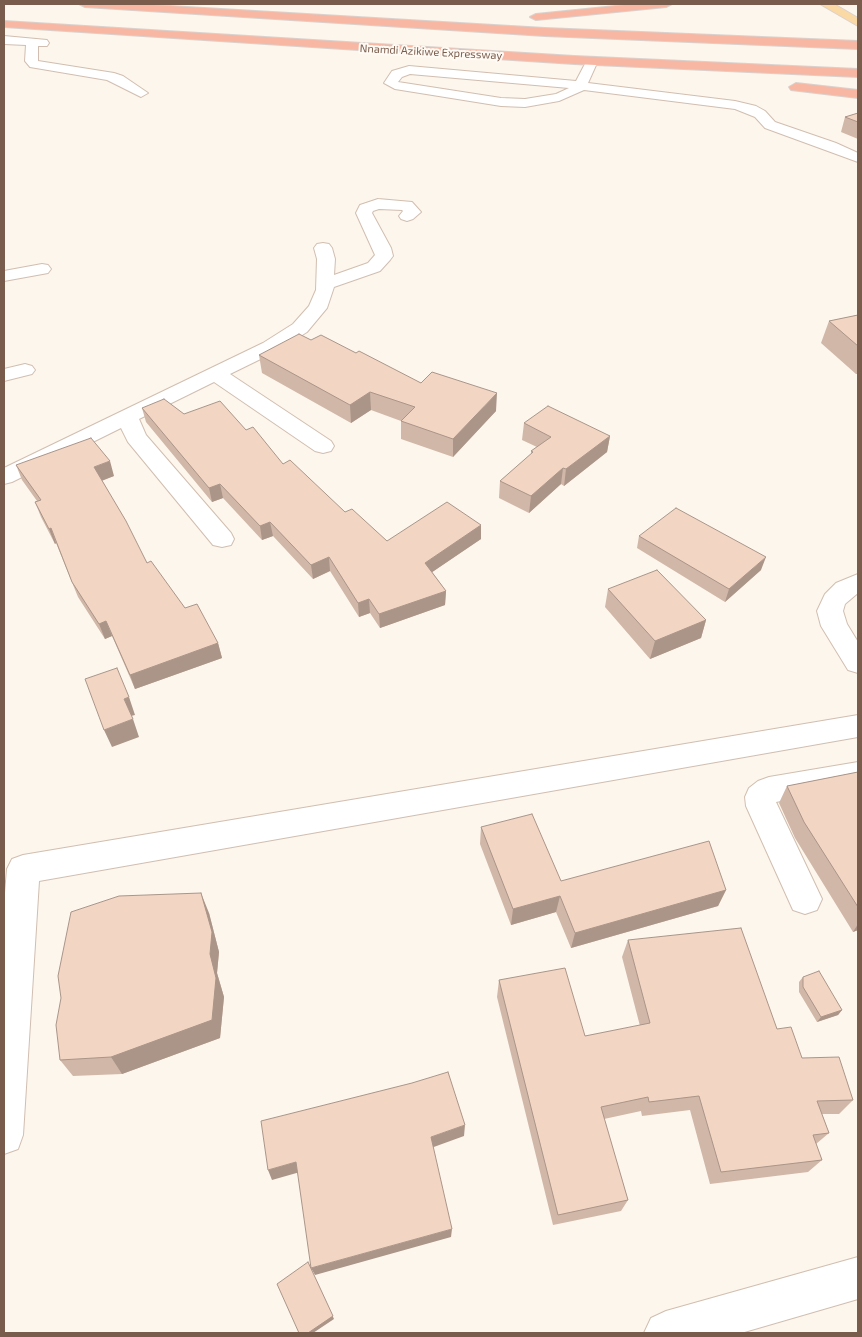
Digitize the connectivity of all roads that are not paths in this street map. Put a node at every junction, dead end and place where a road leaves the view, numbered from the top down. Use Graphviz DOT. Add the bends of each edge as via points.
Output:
graph roads {
  1 [pos="85,4"];
  2 [pos="234,4"];
  3 [pos="666,4"];
  4 [pos="826,4"];
  5 [pos="4,13"];
  6 [pos="511,19"];
  7 [pos="856,22"];
  8 [pos="4,24"];
  9 [pos="223,28"];
  10 [pos="132,33"];
  11 [pos="858,34"];
  12 [pos="4,40"];
  13 [pos="858,45"];
  14 [pos="574,60"];
  15 [pos="858,62"];
  16 [pos="591,64"];
  17 [pos="858,73"];
  18 [pos="746,81"];
  19 [pos="580,85"];
  20 [pos="780,85"];
  21 [pos="141,93"];
  22 [pos="858,94"];
  23 [pos="858,158"];
  24 [pos="384,187"];
  25 [pos="378,204"];
  26 [pos="408,216"];
  27 [pos="323,248"];
  28 [pos="42,269"];
  29 [pos="4,276"];
  30 [pos="325,284"];
  31 [pos="25,370"];
  32 [pos="216,374"];
  33 [pos="4,375"];
  34 [pos="127,416"];
  35 [pos="324,446"];
  36 [pos="4,477"];
  37 [pos="222,539"];
  38 [pos="858,583"];
  39 [pos="858,663"];
  40 [pos="858,726"];
  41 [pos="858,774"];
  42 [pos="805,899"];
  43 [pos="4,1135"];
  44 [pos="858,1278"];
  45 [pos="668,1333"];
  1 -- 13 [label="highway, Nnamdi Azikiwe Expressway" via="526,31"];
  2 -- 6 [label="highway"];
  3 -- 6 [label="highway"];
  4 -- 7 [label="main road"];
  5 -- 9 [label="highway, Nnamdi Azikiwe Expressway"];
  6 -- 11 [label="highway"];
  8 -- 10 [label="highway, Nnamdi Azikiwe Expressway"];
  9 -- 10 [label="highway"];
  9 -- 15 [label="highway, Nnamdi Azikiwe Expressway"];
  10 -- 14 [label="highway, Nnamdi Azikiwe Expressway"];
  12 -- 21 [label="street" via="37,43 31,61 34,64 108,76"];
  14 -- 16 [label="highway"];
  14 -- 17 [label="highway, Nnamdi Azikiwe Expressway"];
  16 -- 18 [label="highway"];
  16 -- 19 [label="street"];
  19 -- 19 [label="street" via="409,70 396,74 391,83 512,103 564,95"];
  19 -- 23 [label="street" via="743,107 760,114 770,125"];
  20 -- 22 [label="highway"];
  24 -- 25 [label="street" via="376,198"];
  25 -- 26 [label="street" via="406,205 413,212"];
  25 -- 30 [label="street" via="366,208 364,213 382,248 384,256 380,263"];
  27 -- 30 [label="street"];
  28 -- 29 [label="street"];
  30 -- 32 [label="street" via="318,308 300,328"];
  31 -- 33 [label="street"];
  32 -- 34 [label="street"];
  32 -- 35 [label="street"];
  34 -- 36 [label="street"];
  34 -- 37 [label="street" via="136,437"];
  38 -- 39 [label="street" via="845,589 834,600 830,611 834,626"];
  40 -- 43 [label="street" via="23,869"];
  41 -- 42 [label="street" via="769,790 760,797 761,806"];
  44 -- 45 [label="street"];
}
